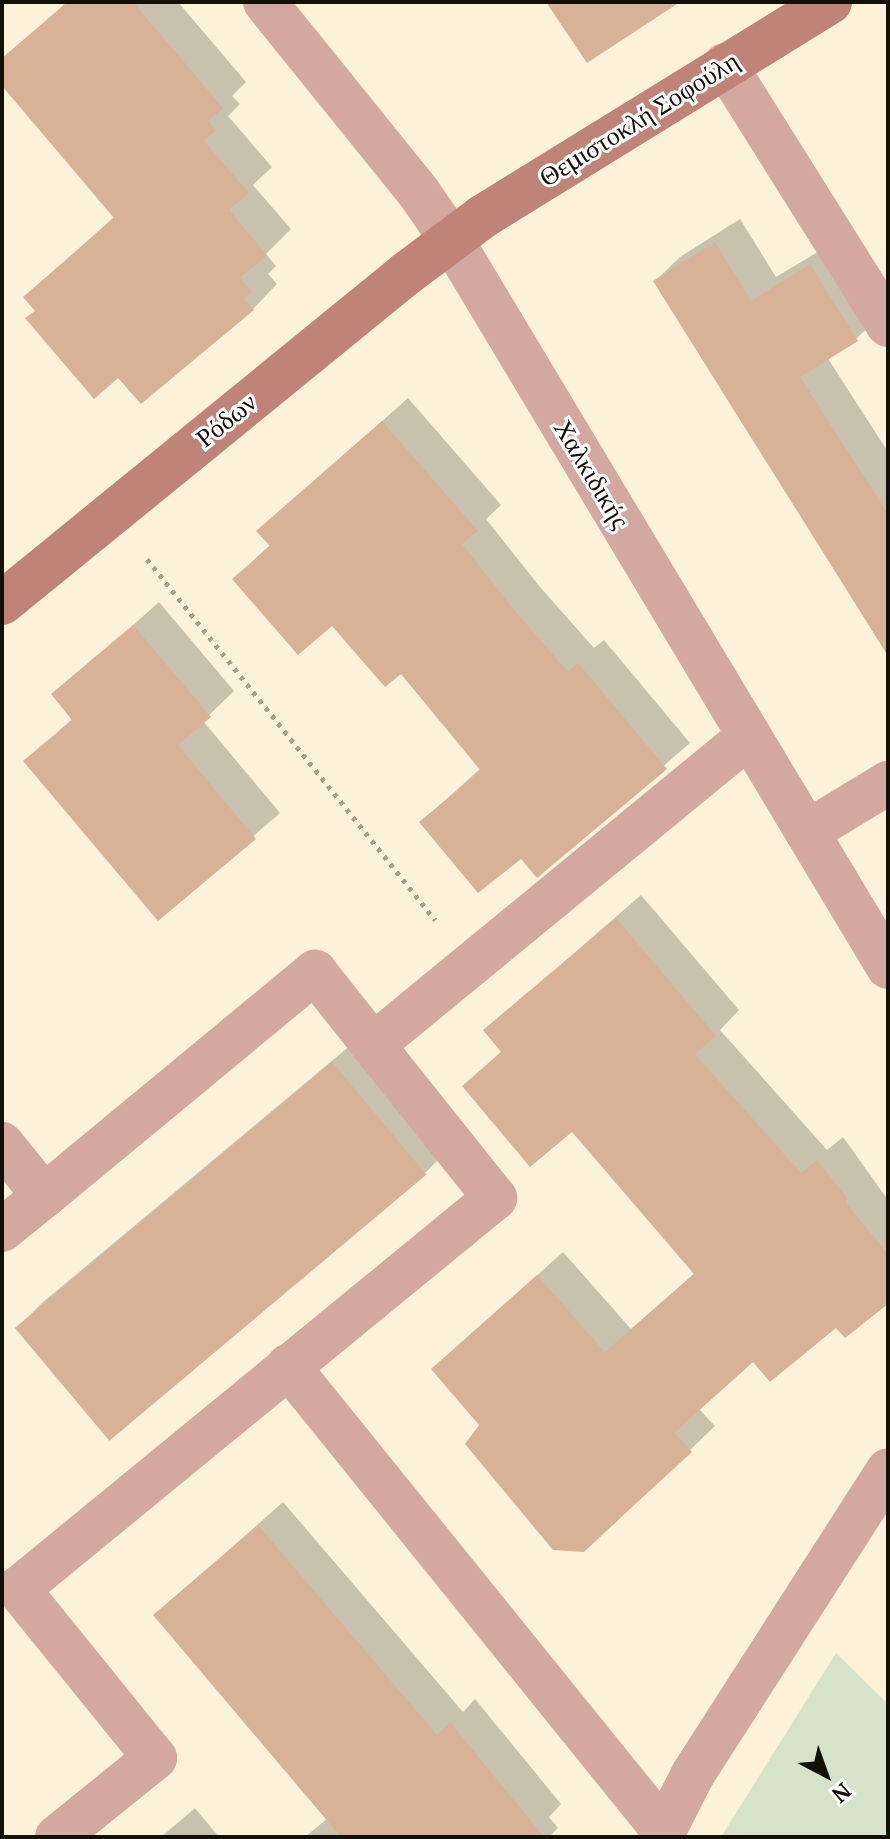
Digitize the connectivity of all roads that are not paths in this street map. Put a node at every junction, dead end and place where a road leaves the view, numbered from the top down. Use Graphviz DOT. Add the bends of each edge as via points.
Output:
graph roads {
  1 [pos="265,2"];
  2 [pos="830,2"];
  3 [pos="725,65"];
  4 [pos="451,239"];
  5 [pos="888,325"];
  6 [pos="2,603"];
  7 [pos="749,736"];
  8 [pos="888,783"];
  9 [pos="807,832"];
  10 [pos="888,967"];
  11 [pos="373,1045"];
  12 [pos="2,1144"];
  13 [pos="44,1196"];
  14 [pos="2,1230"];
  15 [pos="288,1366"];
  16 [pos="888,1470"];
  17 [pos="10,1579"];
  18 [pos="662,1833"];
  19 [pos="57,1837"];
  1 -- 4 [label="street, Χαλκιδικής"];
  2 -- 3 [label="street, Θεμιστοκλή Σοφούλη"];
  3 -- 4 [label="street, Θεμιστοκλή Σοφούλη"];
  3 -- 5 [label="street"];
  4 -- 6 [label="street, Ρόδων"];
  4 -- 7 [label="street, Χαλκιδικής"];
  7 -- 9 [label="street, Χαλκιδικής"];
  7 -- 11 [label="street"];
  8 -- 9 [label="street"];
  9 -- 10 [label="street, Χαλκιδικής"];
  11 -- 13 [label="street" via="315,972"];
  11 -- 15 [label="street" via="495,1198"];
  12 -- 13 [label="street"];
  13 -- 14 [label="street"];
  15 -- 17 [label="street"];
  15 -- 18 [label="street"];
  16 -- 18 [label="street" via="693,1774"];
  17 -- 19 [label="street" via="155,1758"];
}
